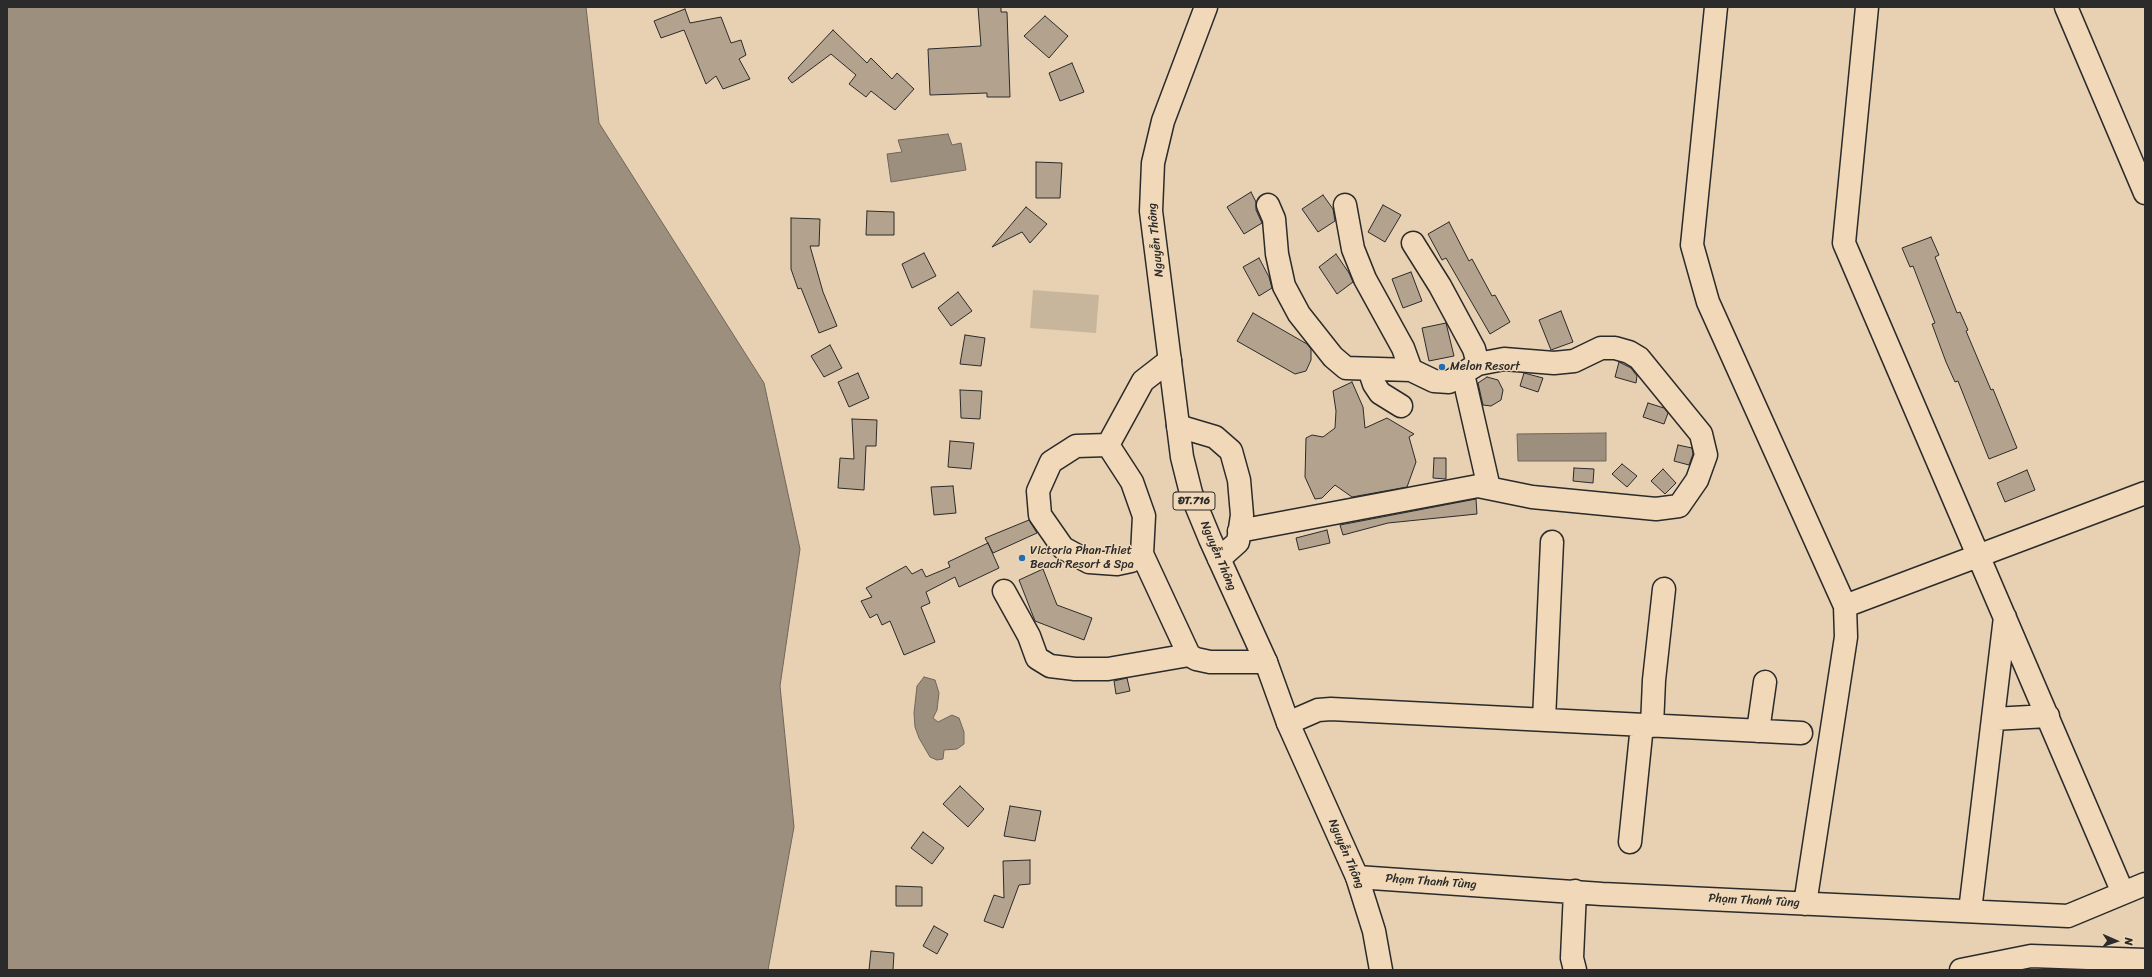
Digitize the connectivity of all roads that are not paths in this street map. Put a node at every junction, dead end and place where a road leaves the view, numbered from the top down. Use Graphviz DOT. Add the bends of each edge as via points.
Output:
graph roads {
  1 [pos="1206,7"];
  2 [pos="1716,7"];
  3 [pos="1867,7"];
  4 [pos="2066,7"];
  5 [pos="2145,193"];
  6 [pos="1268,205"];
  7 [pos="1345,205"];
  8 [pos="1413,243"];
  9 [pos="1170,360"];
  10 [pos="1369,369"];
  11 [pos="1470,369"];
  12 [pos="1411,370"];
  13 [pos="1401,406"];
  14 [pos="1178,426"];
  15 [pos="1108,445"];
  16 [pos="1489,488"];
  17 [pos="2145,493"];
  18 [pos="1239,531"];
  19 [pos="1552,542"];
  20 [pos="1142,554"];
  21 [pos="1979,556"];
  22 [pos="1219,560"];
  23 [pos="1664,589"];
  24 [pos="1004,591"];
  25 [pos="1845,606"];
  26 [pos="2005,616"];
  27 [pos="1189,655"];
  28 [pos="1266,662"];
  29 [pos="1765,682"];
  30 [pos="2048,716"];
  31 [pos="1992,719"];
  32 [pos="1544,720"];
  33 [pos="1288,723"];
  34 [pos="1647,726"];
  35 [pos="1758,731"];
  36 [pos="1800,733"];
  37 [pos="1630,842"];
  38 [pos="1357,877"];
  39 [pos="2145,884"];
  40 [pos="1574,891"];
  41 [pos="2123,893"];
  42 [pos="1805,904"];
  43 [pos="1970,912"];
  44 [pos="2145,960"];
  45 [pos="1381,970"];
  46 [pos="1576,970"];
  47 [pos="1961,970"];
  1 -- 9 [label="street, Nguyễn Thông / ĐT.716" via="1163,121 1153,163 1151,211"];
  2 -- 25 [label="street" via="1692,245 1708,302"];
  3 -- 21 [label="street" via="1844,244"];
  4 -- 5 [label="street"];
  6 -- 10 [label="street" via="1274,219 1277,254 1284,286 1299,314 1337,361 1346,368"];
  7 -- 12 [label="street" via="1353,249 1365,280 1403,348"];
  8 -- 11 [label="street" via="1474,349"];
  9 -- 14 [label="street, Nguyễn Thông / ĐT.716"];
  9 -- 15 [label="street" via="1143,381"];
  10 -- 12 [label="street"];
  10 -- 13 [label="street" via="1380,393"];
  11 -- 12 [label="street" via="1449,382 1434,382"];
  11 -- 16 [label="street"];
  11 -- 16 [label="street" via="1504,359 1534,363 1574,361 1600,348 1615,348 1629,352 1639,358 1701,434 1706,455 1697,480 1679,506 1656,509 1532,496"];
  14 -- 18 [label="street" via="1215,437 1231,451 1239,480 1242,515"];
  14 -- 22 [label="street, Nguyễn Thông / ĐT.716" via="1191,493"];
  15 -- 20 [label="street" via="1132,482 1144,516"];
  15 -- 20 [label="street" via="1076,446 1051,462 1038,491 1040,515 1063,548 1089,562 1117,564 1131,561"];
  16 -- 18 [label="street" via="1478,486"];
  17 -- 21 [label="street"];
  18 -- 22 [label="street" via="1238,542"];
  19 -- 32 [label="street"];
  20 -- 27 [label="street"];
  21 -- 25 [label="street"];
  21 -- 26 [label="street"];
  22 -- 28 [label="street, Nguyễn Thông / ĐT.716"];
  23 -- 34 [label="street"];
  24 -- 27 [label="street" via="1029,636 1037,658 1050,666 1108,669"];
  25 -- 42 [label="street" via="1846,637"];
  26 -- 30 [label="street"];
  26 -- 31 [label="street"];
  27 -- 28 [label="street" via="1210,662"];
  28 -- 33 [label="street, Nguyễn Thông / ĐT.716"];
  29 -- 35 [label="street"];
  30 -- 31 [label="street"];
  30 -- 41 [label="street"];
  31 -- 43 [label="street"];
  32 -- 33 [label="street" via="1331,709 1318,710"];
  32 -- 34 [label="street"];
  33 -- 38 [label="street, Nguyễn Thông / ĐT.716"];
  34 -- 35 [label="street"];
  34 -- 37 [label="street"];
  35 -- 36 [label="street"];
  38 -- 40 [label="street, Phạm Thanh Tùng"];
  38 -- 45 [label="street, Nguyễn Thông / ĐT.716" via="1374,931"];
  39 -- 41 [label="street, Phạm Thanh Tùng"];
  40 -- 42 [label="street, Phạm Thanh Tùng"];
  40 -- 46 [label="street" via="1572,958"];
  41 -- 43 [label="street, Phạm Thanh Tùng" via="2068,916"];
  42 -- 43 [label="street, Phạm Thanh Tùng"];
  44 -- 47 [label="street" via="2031,956"];
}
